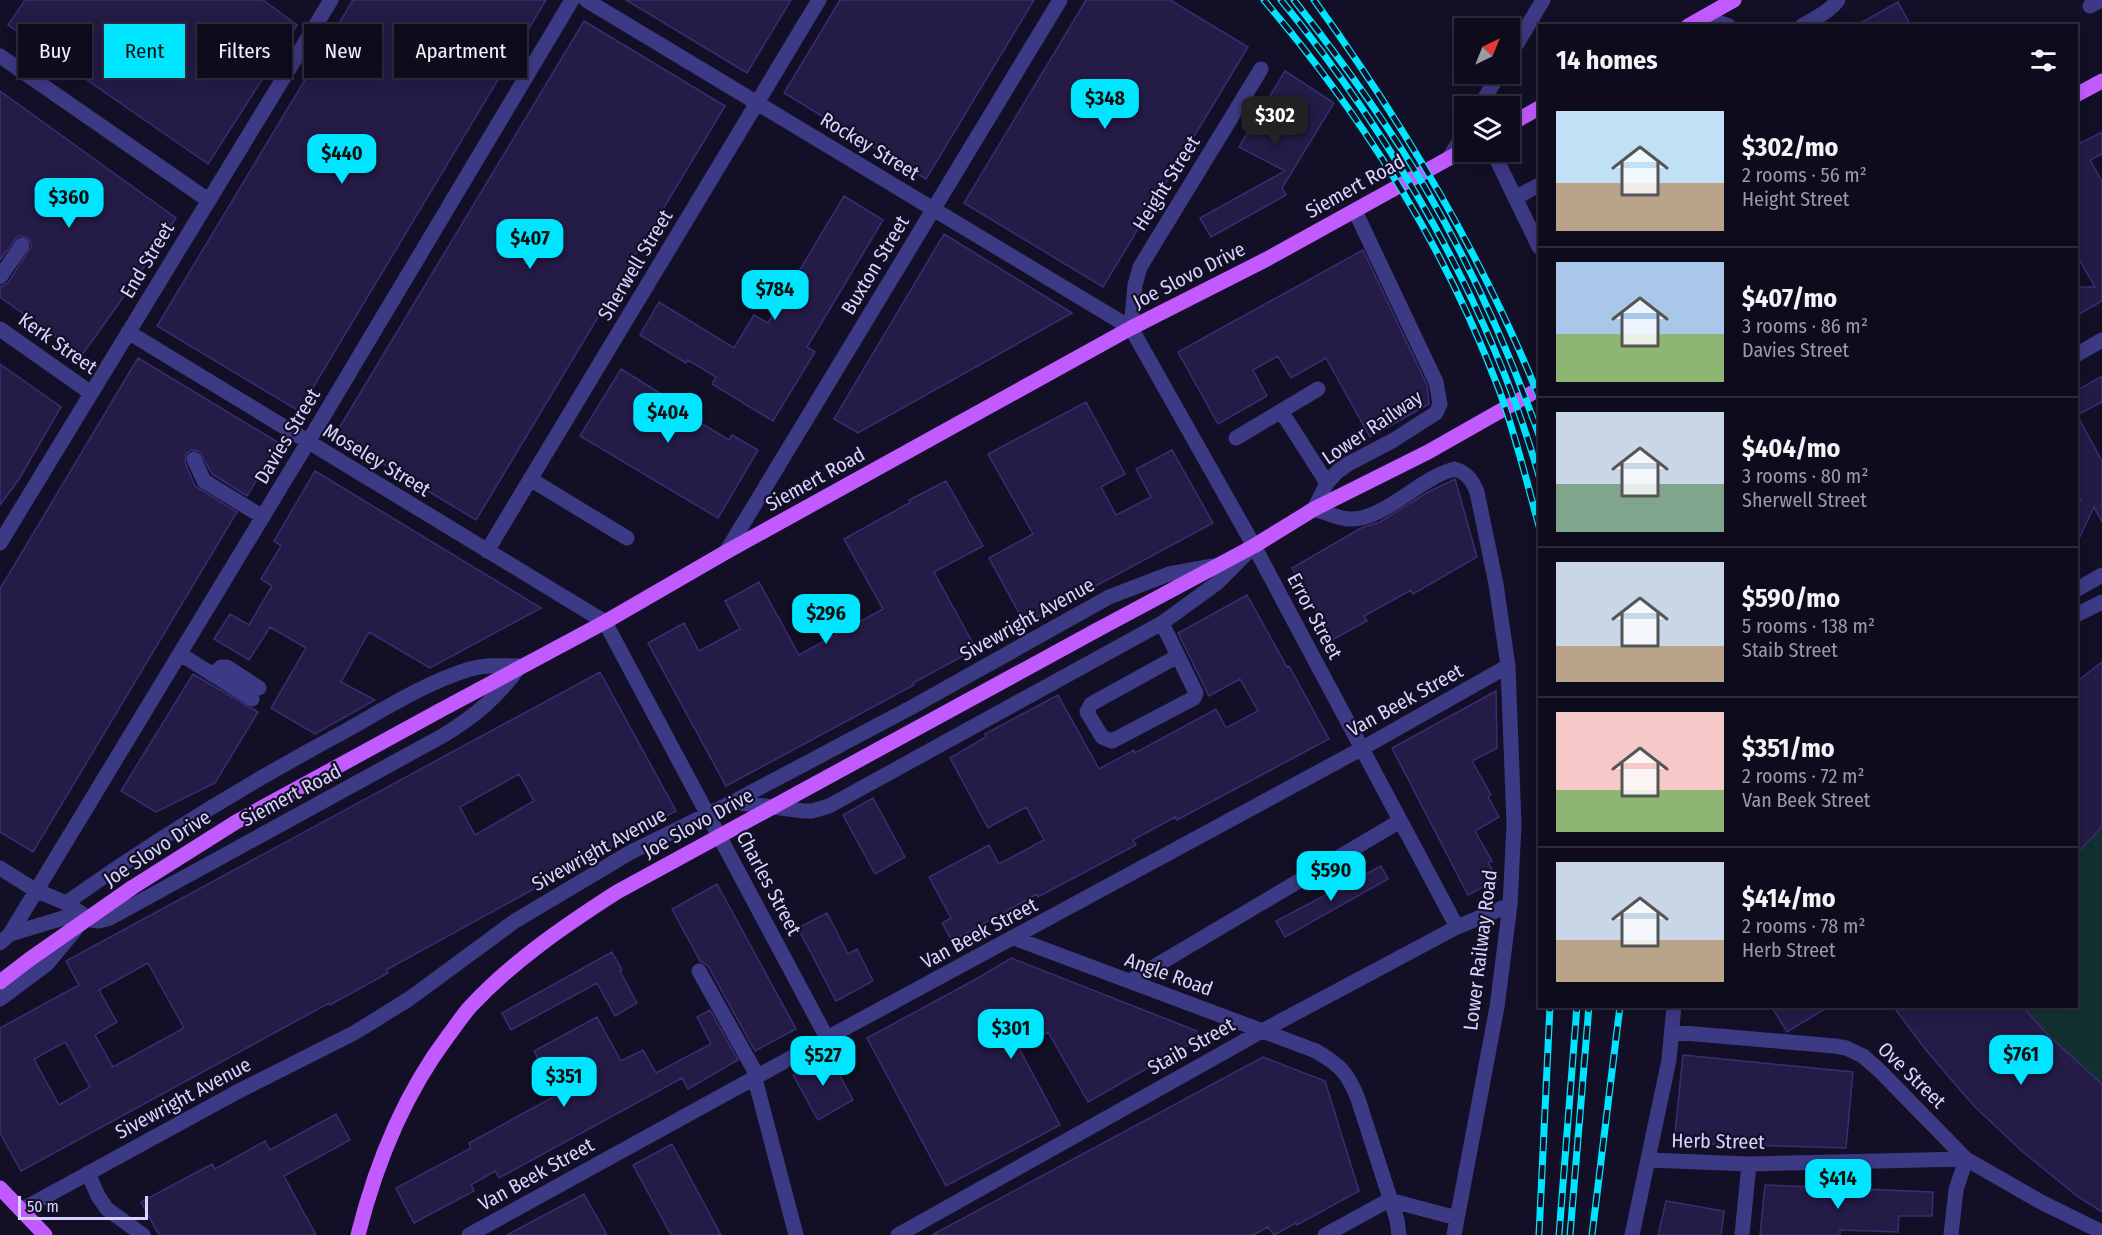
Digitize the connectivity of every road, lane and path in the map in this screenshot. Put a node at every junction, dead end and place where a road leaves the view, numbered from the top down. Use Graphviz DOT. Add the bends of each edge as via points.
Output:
graph roads {
  1 [pos="572,0"];
  2 [pos="586,0"];
  3 [pos="819,0"];
  4 [pos="1060,0"];
  5 [pos="1543,0"];
  6 [pos="1734,0"];
  7 [pos="1838,0"];
  8 [pos="325,2"];
  9 [pos="1704,17"];
  10 [pos="1692,24"];
  11 [pos="1723,24"];
  12 [pos="1805,24"];
  13 [pos="1520,39"];
  14 [pos="0,56"];
  15 [pos="1261,69"];
  16 [pos="2102,81"];
  17 [pos="2078,94"];
  18 [pos="758,103"];
  19 [pos="1538,109"];
  20 [pos="1520,119"];
  21 [pos="1454,150"];
  22 [pos="1454,155"];
  23 [pos="1449,158"];
  24 [pos="1498,162"];
  25 [pos="1538,186"];
  26 [pos="1515,198"];
  27 [pos="208,200"];
  28 [pos="934,208"];
  29 [pos="1355,211"];
  30 [pos="22,245"];
  31 [pos="1538,245"];
  32 [pos="1267,259"];
  33 [pos="0,277"];
  34 [pos="1131,328"];
  35 [pos="0,329"];
  36 [pos="128,332"];
  37 [pos="2102,340"];
  38 [pos="2078,354"];
  39 [pos="1318,389"];
  40 [pos="1538,390"];
  41 [pos="91,393"];
  42 [pos="1281,411"];
  43 [pos="1236,438"];
  44 [pos="308,442"];
  45 [pos="194,459"];
  46 [pos="530,479"];
  47 [pos="1327,483"];
  48 [pos="1314,509"];
  49 [pos="263,517"];
  50 [pos="627,538"];
  51 [pos="0,543"];
  52 [pos="1254,546"];
  53 [pos="487,551"];
  54 [pos="726,552"];
  55 [pos="1216,566"];
  56 [pos="2102,575"];
  57 [pos="2078,589"];
  58 [pos="2102,602"];
  59 [pos="2078,614"];
  60 [pos="605,622"];
  61 [pos="1162,623"];
  62 [pos="180,654"];
  63 [pos="1178,656"];
  64 [pos="520,666"];
  65 [pos="1508,666"];
  66 [pos="256,694"];
  67 [pos="439,711"];
  68 [pos="1361,749"];
  69 [pos="733,802"];
  70 [pos="709,815"];
  71 [pos="1400,821"];
  72 [pos="0,868"];
  73 [pos="35,890"];
  74 [pos="66,903"];
  75 [pos="1510,905"];
  76 [pos="82,915"];
  77 [pos="1457,927"];
  78 [pos="5,938"];
  79 [pos="1014,938"];
  80 [pos="699,970"];
  81 [pos="1130,981"];
  82 [pos="0,982"];
  83 [pos="0,999"];
  84 [pos="1674,1008"];
  85 [pos="1262,1031"];
  86 [pos="1672,1032"];
  87 [pos="827,1038"];
  88 [pos="756,1078"];
  89 [pos="1966,1159"];
  90 [pos="1749,1164"];
  91 [pos="1648,1165"];
  92 [pos="88,1173"];
  93 [pos="0,1188"];
  94 [pos="1389,1200"];
  95 [pos="21,1210"];
  96 [pos="1457,1218"];
  97 [pos="132,1232"];
  98 [pos="2102,1232"];
  99 [pos="45,1235"];
  100 [pos="358,1235"];
  101 [pos="469,1235"];
  102 [pos="796,1235"];
  103 [pos="898,1235"];
  104 [pos="1325,1235"];
  105 [pos="1399,1235"];
  106 [pos="1454,1235"];
  107 [pos="1632,1235"];
  108 [pos="1640,1235"];
  109 [pos="1742,1235"];
  110 [pos="1951,1235"];
  1 -- 44 [label="street, Davies Street"];
  2 -- 18 [label="street, Rockey Street"];
  3 -- 18 [label="street, Sherwell Street"];
  4 -- 28 [label="street, Buxton Street"];
  5 -- 13 [label="street"];
  6 -- 9 [label="main road"];
  7 -- 12 [label="street"];
  8 -- 27 [label="street, End Street"];
  9 -- 10 [label="main road"];
  9 -- 11 [label="street"];
  14 -- 27 [label="street"];
  15 -- 34 [label="street, Height Street" via="1140,267"];
  16 -- 17 [label="main road"];
  18 -- 28 [label="street, Rockey Street"];
  18 -- 46 [label="street, Sherwell Street"];
  19 -- 20 [label="main road"];
  21 -- 23 [label="street"];
  22 -- 23 [label="main road, Siemert Road"];
  23 -- 29 [label="main road, Siemert Road"];
  24 -- 26 [label="street"];
  25 -- 26 [label="street"];
  26 -- 31 [label="street"];
  27 -- 36 [label="street, End Street"];
  28 -- 34 [label="street, Rockey Street"];
  28 -- 54 [label="street, Buxton Street"];
  29 -- 32 [label="main road, Siemert Road"];
  29 -- 47 [label="street, Lower Railway" via="1436,382 1440,404 1436,412 1348,464"];
  30 -- 33 [label="street"];
  32 -- 34 [label="main road, Joe Slovo Drive"];
  34 -- 52 [label="street, Error Street"];
  34 -- 54 [label="main road, Siemert Road"];
  35 -- 41 [label="street, Kerk Street"];
  36 -- 41 [label="street, End Street"];
  36 -- 44 [label="street, Moseley Street"];
  37 -- 38 [label="street"];
  39 -- 42 [label="street"];
  40 -- 48 [label="main road" via="1428,452"];
  41 -- 51 [label="street, End Street"];
  42 -- 43 [label="street"];
  42 -- 47 [label="street"];
  44 -- 49 [label="street, Davies Street"];
  44 -- 53 [label="street, Moseley Street"];
  45 -- 49 [label="street" via="204,481"];
  46 -- 50 [label="street"];
  46 -- 53 [label="street, Sherwell Street"];
  47 -- 48 [label="street, Lower Railway"];
  48 -- 52 [label="main road"];
  48 -- 65 [label="street" via="1350,519 1366,517 1449,470 1467,475 1477,492"];
  49 -- 62 [label="street, Davies Street"];
  52 -- 55 [label="main road, Joe Slovo Drive"];
  52 -- 61 [label="street" via="1217,583"];
  52 -- 68 [label="street, Error Street"];
  53 -- 60 [label="street, Moseley Street"];
  54 -- 60 [label="main road, Siemert Road"];
  55 -- 69 [label="street, Sivewright Avenue" via="1169,574 1109,597"];
  55 -- 100 [label="main road, Joe Slovo Drive, bridge" via="617,892 531,951 468,1009 419,1078 379,1162"];
  56 -- 57 [label="street"];
  58 -- 59 [label="street"];
  60 -- 64 [label="main road, Siemert Road"];
  60 -- 70 [label="street, Charles Street"];
  61 -- 63 [label="street"];
  61 -- 69 [label="street" via="829,806 804,811"];
  62 -- 66 [label="street" via="213,675 225,666"];
  62 -- 73 [label="street, Davies Street"];
  63 -- 63 [label="street" via="1091,704 1087,712 1102,737 1112,741 1192,701 1196,693"];
  64 -- 67 [label="main road, Siemert Road"];
  64 -- 74 [label="street, Siemert Road" via="470,669 428,686 287,762 152,843"];
  64 -- 76 [label="street, Siemert Road" via="484,708 444,735 122,913 99,921"];
  65 -- 68 [label="street, Van Beek Street"];
  65 -- 75 [label="street, Lower Railway Road" via="1514,824"];
  67 -- 82 [label="main road, Joe Slovo Drive, bridge" via="184,854"];
  68 -- 71 [label="street, Error Street"];
  68 -- 79 [label="street, Van Beek Street"];
  69 -- 70 [label="street, Sivewright Avenue"];
  70 -- 87 [label="street, Charles Street"];
  70 -- 92 [label="street, Sivewright Avenue" via="580,880 514,921 409,999 354,1033"];
  71 -- 77 [label="street, Error Street"];
  71 -- 81 [label="street"];
  72 -- 73 [label="street"];
  73 -- 74 [label="street"];
  73 -- 78 [label="street"];
  74 -- 76 [label="street"];
  75 -- 77 [label="street, Staib Street"];
  75 -- 96 [label="street, Lower Railway Road" via="1497,1007"];
  76 -- 78 [label="street, Siemert Road"];
  76 -- 83 [label="street" via="56,955"];
  77 -- 85 [label="street, Staib Street"];
  79 -- 81 [label="street, Angle Road"];
  79 -- 87 [label="street, Van Beek Street"];
  80 -- 88 [label="street"];
  81 -- 85 [label="street, Angle Road"];
  84 -- 86 [label="street"];
  85 -- 94 [label="street, Angle Road" via="1316,1051 1342,1068 1358,1099"];
  85 -- 103 [label="street, Staib Street"];
  86 -- 89 [label="street, Ove Street" via="1835,1046 1854,1051 1879,1070"];
  86 -- 91 [label="street"];
  87 -- 88 [label="street, Van Beek Street"];
  88 -- 101 [label="street, Van Beek Street"];
  88 -- 102 [label="street"];
  89 -- 90 [label="street, Herb Street"];
  89 -- 98 [label="street, Ove Street"];
  89 -- 110 [label="street" via="1956,1190"];
  90 -- 91 [label="street, Herb Street"];
  90 -- 109 [label="street"];
  91 -- 107 [label="street"];
  91 -- 108 [label="street" via="1651,1180"];
  92 -- 95 [label="street, Sivewright Avenue"];
  92 -- 97 [label="street" via="107,1209"];
  93 -- 95 [label="main road"];
  94 -- 96 [label="street"];
  94 -- 104 [label="street"];
  94 -- 105 [label="street, Angle Road"];
  95 -- 99 [label="main road"];
  96 -- 106 [label="street, Lower Railway Road"];
}
